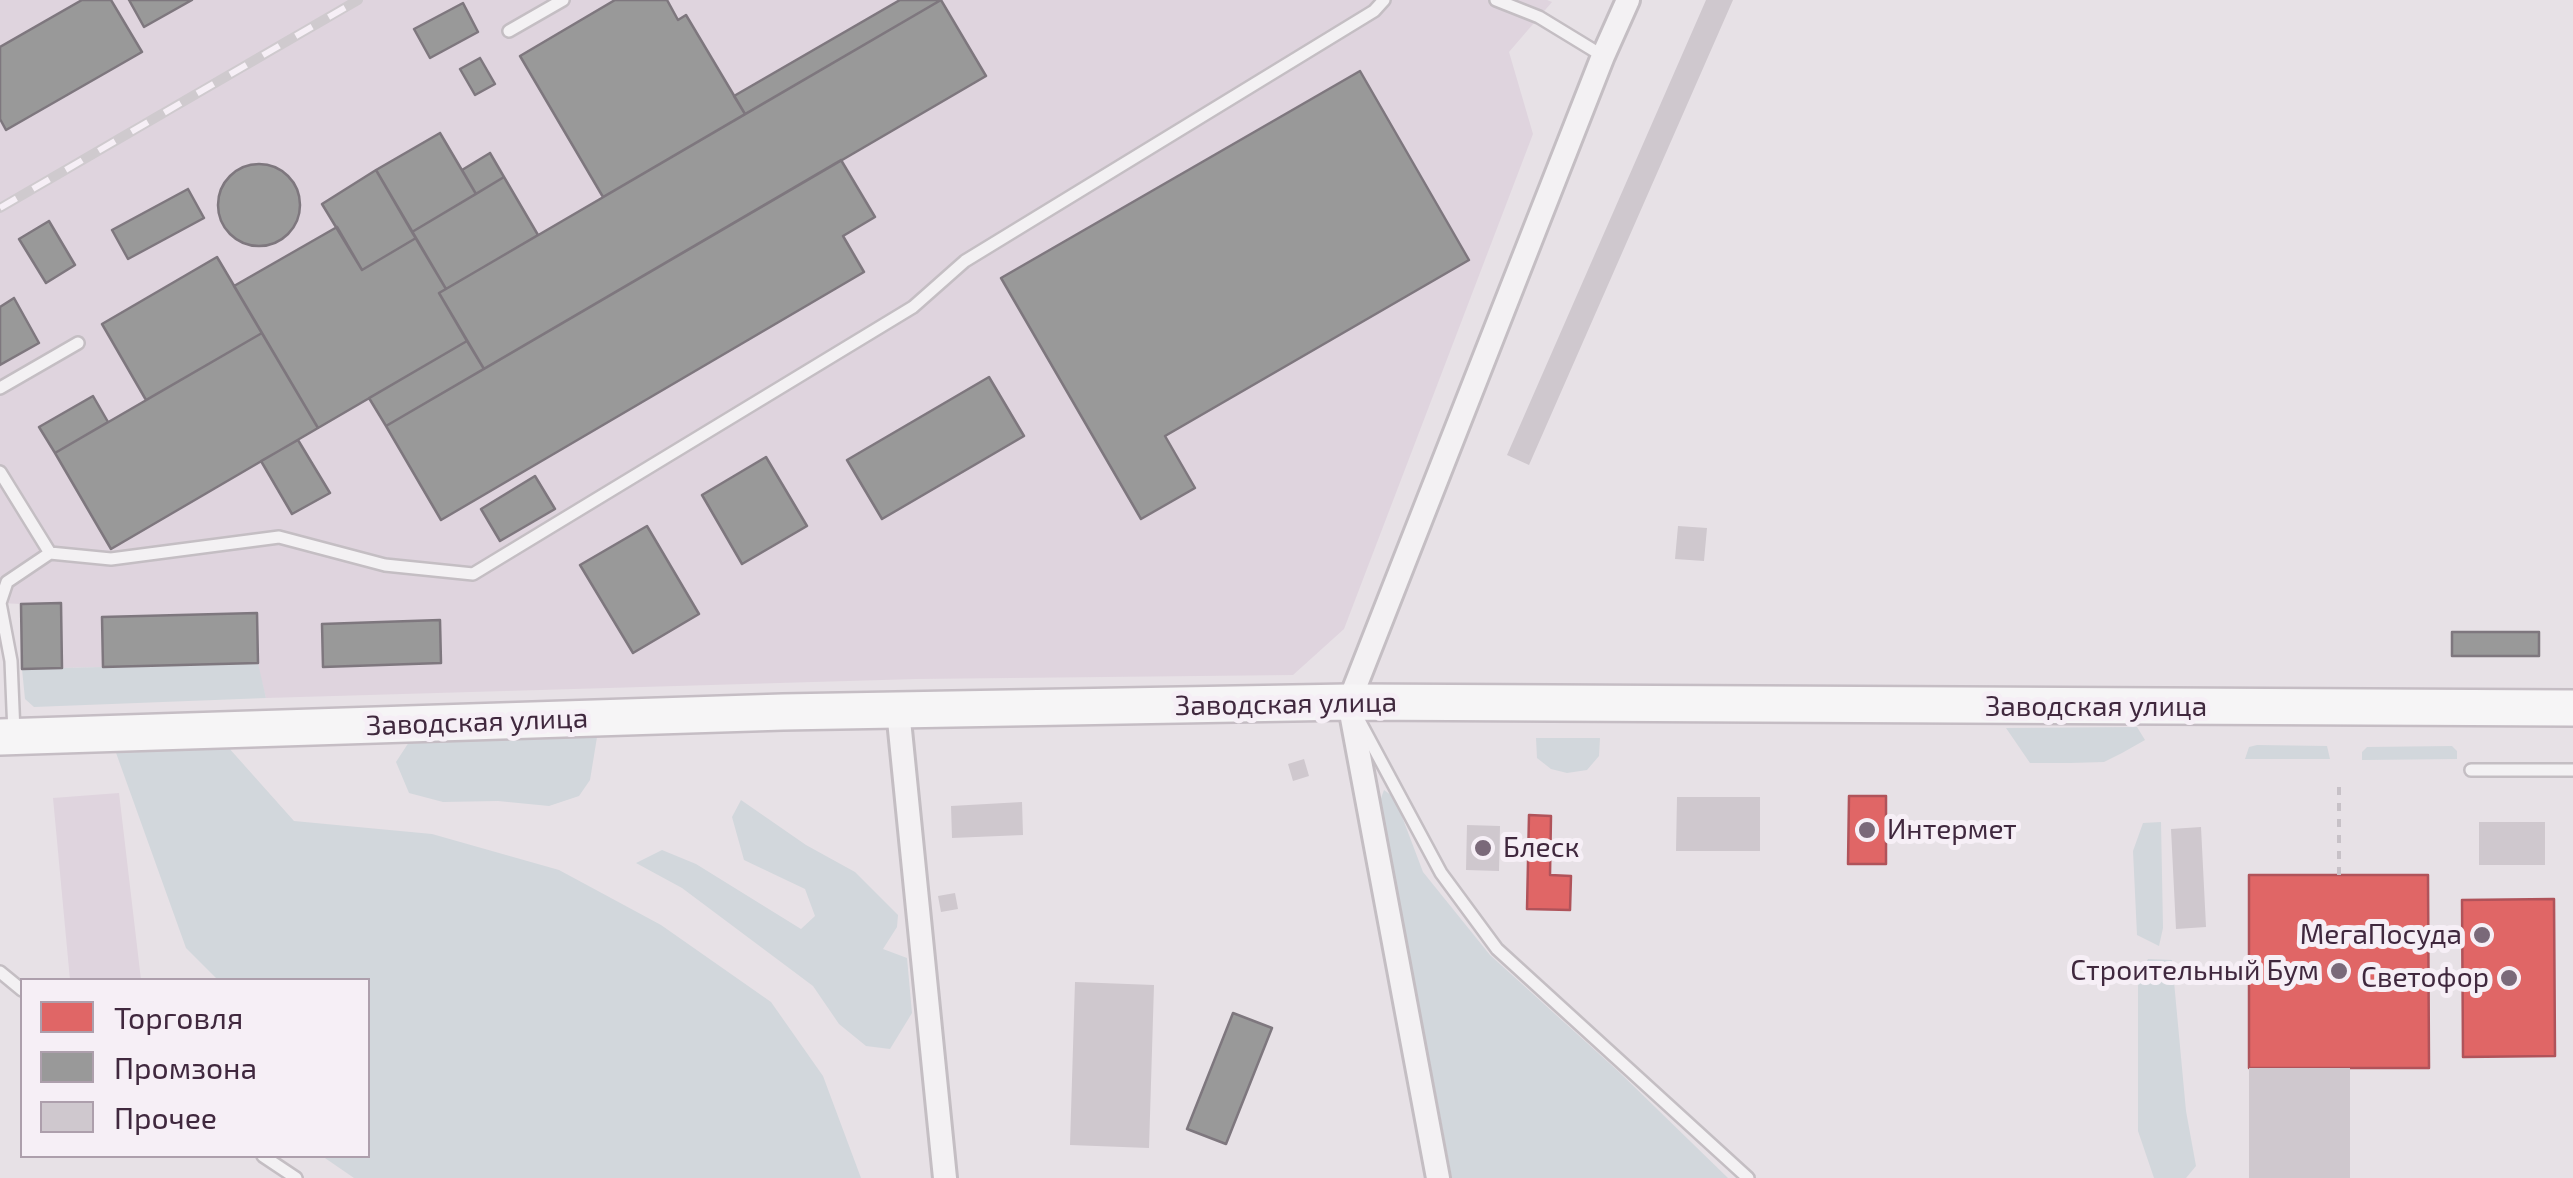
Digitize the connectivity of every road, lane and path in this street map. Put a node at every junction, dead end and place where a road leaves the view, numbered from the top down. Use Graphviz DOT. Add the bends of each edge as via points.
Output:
graph roads {
  1 [pos="563,0"];
  2 [pos="1384,0"];
  3 [pos="1496,0"];
  4 [pos="1628,0"];
  5 [pos="509,30"];
  6 [pos="1603,56"];
  7 [pos="78,343"];
  8 [pos="0,388"];
  9 [pos="0,472"];
  10 [pos="50,553"];
  11 [pos="1348,702"];
  12 [pos="2573,708"];
  13 [pos="898,710"];
  14 [pos="7,737"];
  15 [pos="2471,770"];
  16 [pos="2573,770"];
  17 [pos="2339,788"];
  18 [pos="2338,875"];
  19 [pos="0,972"];
  20 [pos="20,988"];
  21 [pos="265,1158"];
  22 [pos="296,1178"];
  23 [pos="945,1178"];
  24 [pos="1438,1178"];
  25 [pos="1748,1178"];
  1 -- 5 [label="lane"];
  2 -- 10 [label="lane" via="966,260 914,307 473,574 385,566 279,537 111,559"];
  3 -- 6 [label="lane" via="1540,17"];
  4 -- 6 [label="street"];
  6 -- 11 [label="street"];
  7 -- 8 [label="lane"];
  9 -- 10 [label="lane"];
  10 -- 14 [label="lane" via="7,582 0,603 11,660"];
  11 -- 12 [label="main road, Заводская улица"];
  11 -- 13 [label="main road, Заводская улица"];
  11 -- 24 [label="street"];
  11 -- 25 [label="lane" via="1440,873 1497,949"];
  13 -- 14 [label="main road, Заводская улица"];
  13 -- 23 [label="street"];
  15 -- 16 [label="lane"];
  17 -- 18 [label="path"];
  19 -- 20 [label="lane"];
  21 -- 22 [label="lane"];
}
